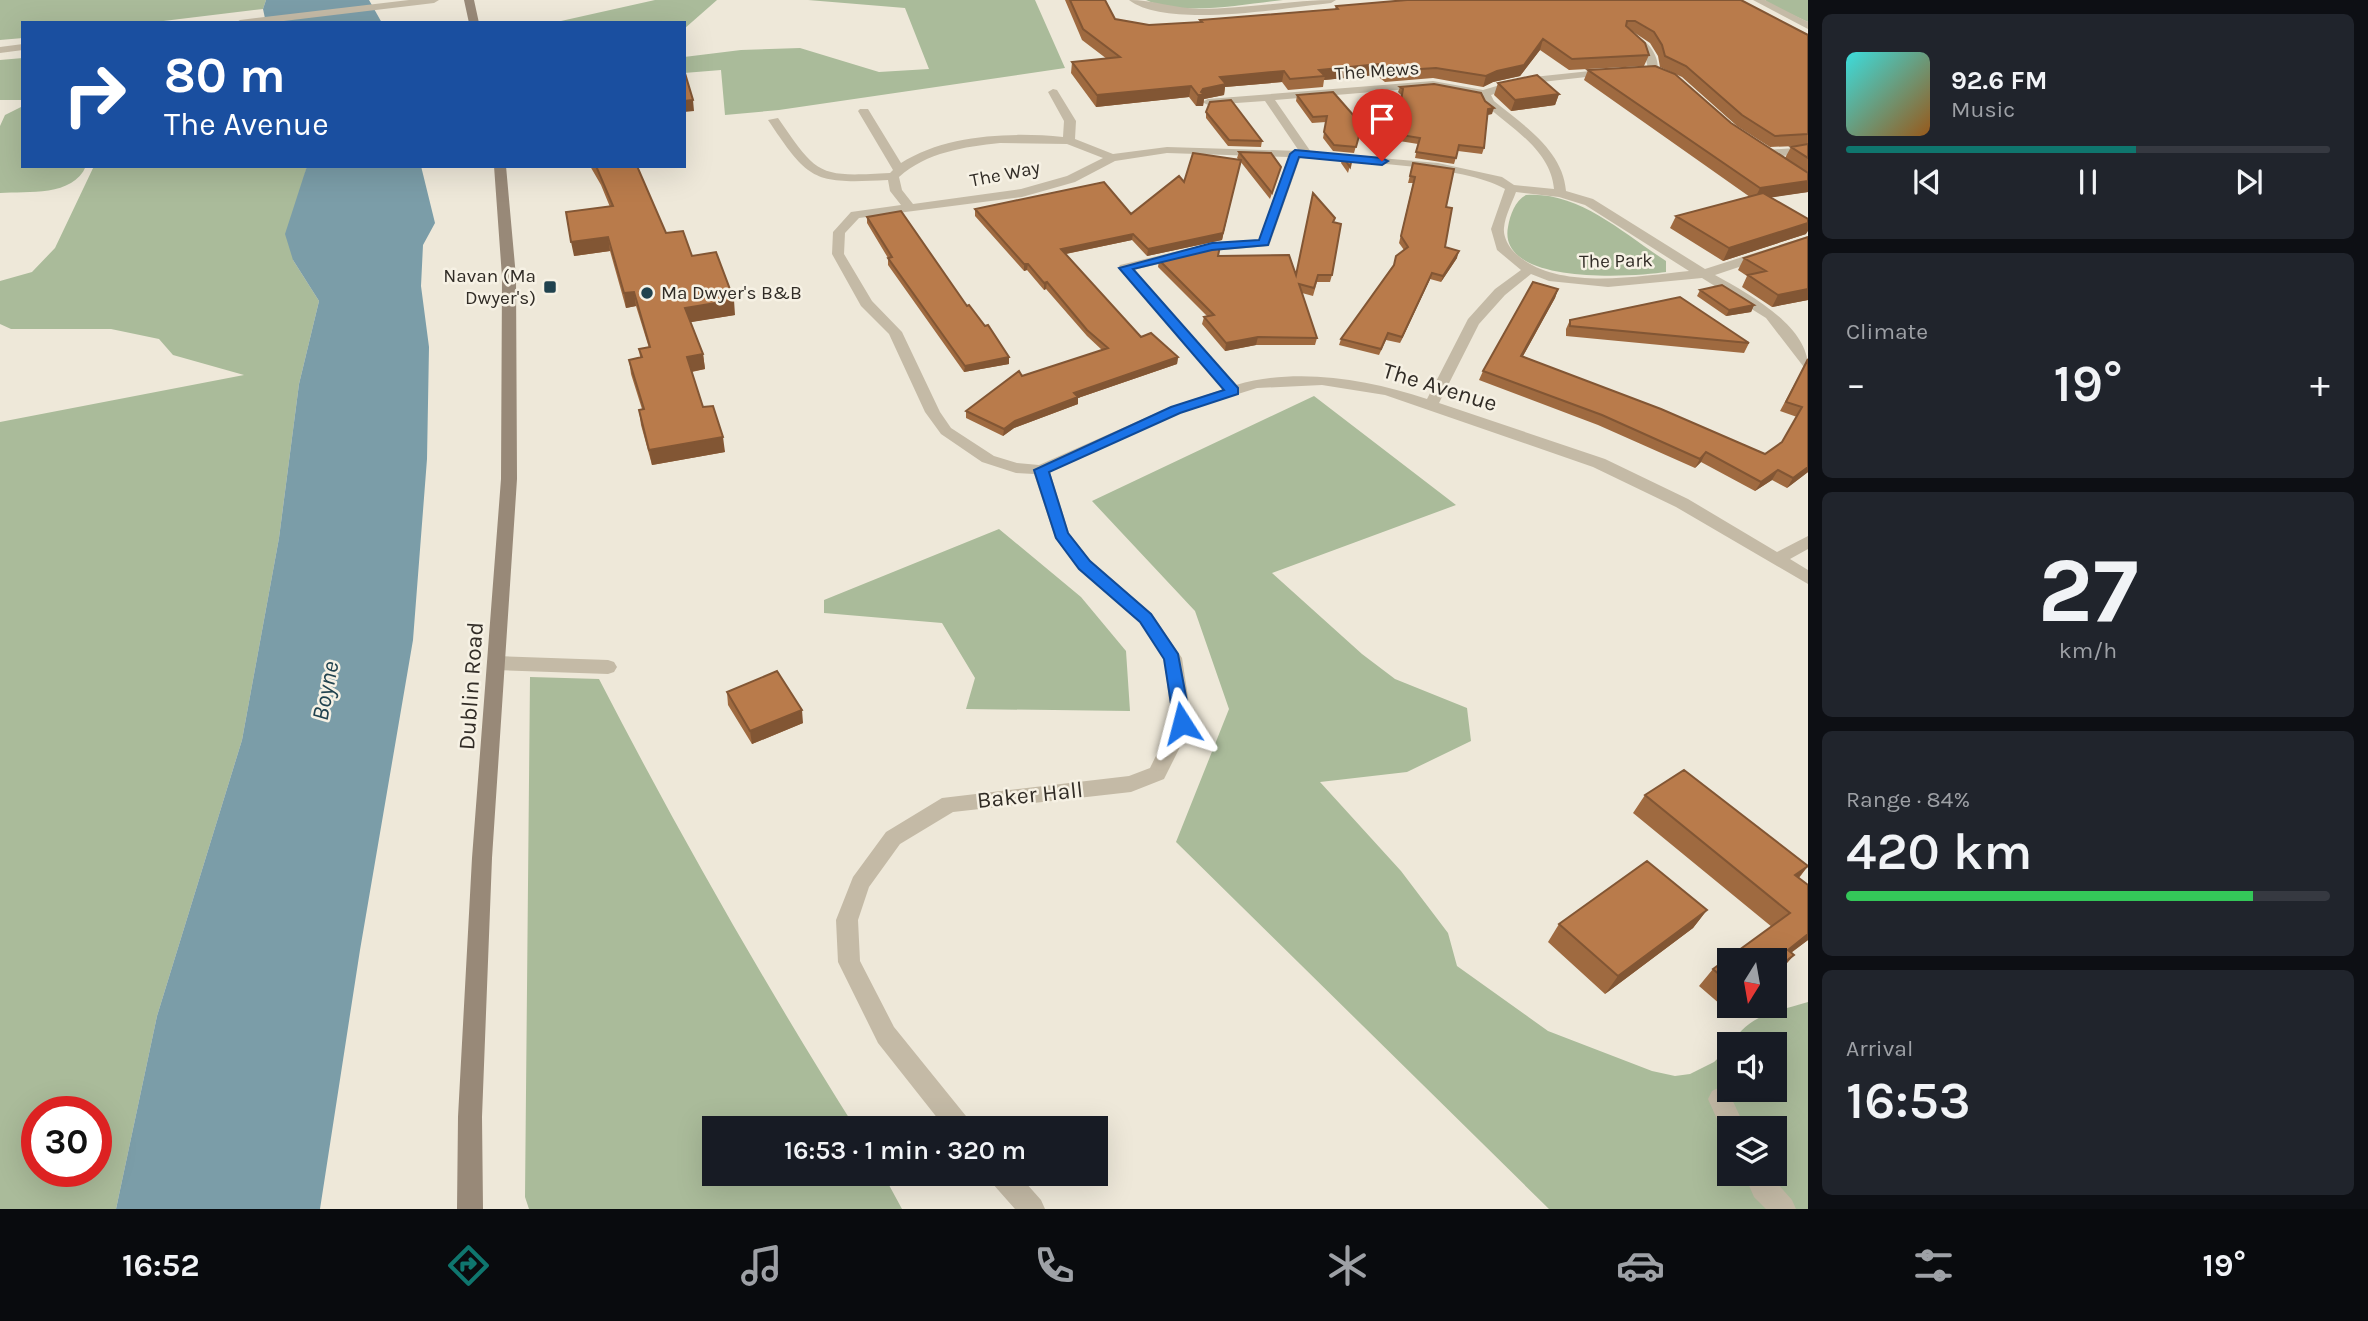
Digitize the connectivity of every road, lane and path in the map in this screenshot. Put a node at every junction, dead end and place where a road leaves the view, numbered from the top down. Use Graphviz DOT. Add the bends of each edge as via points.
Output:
graph roads {
  1 [pos="434,0"];
  2 [pos="469,0"];
  3 [pos="1134,0"];
  4 [pos="1331,0"];
  5 [pos="1758,0"];
  6 [pos="426,1"];
  7 [pos="257,21"];
  8 [pos="474,21"];
  9 [pos="1808,26"];
  10 [pos="1629,35"];
  11 [pos="21,47"];
  12 [pos="0,50"];
  13 [pos="1621,71"];
  14 [pos="1654,72"];
  15 [pos="1054,92"];
  16 [pos="1485,94"];
  17 [pos="1268,97"];
  18 [pos="1208,102"];
  19 [pos="864,111"];
  20 [pos="775,120"];
  21 [pos="1069,141"];
  22 [pos="1808,150"];
  23 [pos="1301,154"];
  24 [pos="1112,158"];
  25 [pos="1777,162"];
  26 [pos="500,168"];
  27 [pos="895,173"];
  28 [pos="1511,188"];
  29 [pos="1560,192"];
  30 [pos="909,206"];
  31 [pos="1808,240"];
  32 [pos="1529,270"];
  33 [pos="1704,274"];
  34 [pos="1808,363"];
  35 [pos="1233,391"];
  36 [pos="1432,405"];
  37 [pos="1041,470"];
  38 [pos="1808,542"];
  39 [pos="1777,559"];
  40 [pos="1808,578"];
  41 [pos="497,663"];
  42 [pos="608,667"];
  43 [pos="951,1116"];
  44 [pos="1012,1186"];
  45 [pos="1762,1186"];
  46 [pos="471,1209"];
  47 [pos="1032,1209"];
  48 [pos="1783,1209"];
  1 -- 6 [label="street"];
  2 -- 8 [label="main road"];
  3 -- 4 [label="street" via="1157,10 1190,12"];
  5 -- 9 [label="street"];
  6 -- 7 [label="street"];
  10 -- 14 [label="street" via="1652,55"];
  11 -- 12 [label="street"];
  13 -- 16 [label="street" via="1521,82 1491,88"];
  15 -- 21 [label="street" via="1070,121"];
  16 -- 17 [label="street, The Mews" via="1433,84"];
  16 -- 29 [label="street" via="1556,167"];
  17 -- 18 [label="street, The Mews"];
  17 -- 23 [label="street"];
  19 -- 27 [label="street"];
  20 -- 27 [label="street" via="802,162 822,174 850,178"];
  21 -- 24 [label="street"];
  21 -- 27 [label="street" via="996,140 926,152 902,164"];
  22 -- 25 [label="street" via="1762,151"];
  23 -- 24 [label="street, The Way" via="1203,149"];
  23 -- 28 [label="street, The Way" via="1461,170"];
  23 -- 35 [label="street" via="1264,243 1212,247 1125,268"];
  24 -- 30 [label="street, The Way" via="1071,179 1022,193"];
  26 -- 41 [label="main road, Dublin Road" via="509,277 510,443"];
  27 -- 30 [label="street" via="896,191"];
  28 -- 29 [label="street, The Park"];
  28 -- 32 [label="street, The Park" via="1497,229 1502,247"];
  29 -- 33 [label="street, The Park" via="1589,202"];
  30 -- 37 [label="street, The Way" via="855,215 839,232 838,254 866,303 895,332 946,431 988,459"];
  31 -- 33 [label="street"];
  32 -- 33 [label="street, The Park" via="1608,284"];
  32 -- 36 [label="street" via="1500,292 1473,322"];
  33 -- 34 [label="street, The Park" via="1771,315"];
  35 -- 36 [label="street, The Avenue" via="1256,384 1322,382 1388,391"];
  35 -- 37 [label="street, The Avenue" via="1175,410"];
  36 -- 39 [label="street, The Avenue" via="1599,463 1682,503"];
  37 -- 43 [label="street, Baker Hall" via="1061,534 1085,565 1146,618 1172,659 1182,723 1157,773 1131,784 949,804 893,838 860,883 847,920 849,962 886,1035"];
  38 -- 39 [label="street"];
  39 -- 40 [label="street, The Avenue"];
  41 -- 42 [label="street"];
  41 -- 46 [label="main road, Dublin Road" via="481,886 470,1117"];
  44 -- 47 [label="street"];
  45 -- 48 [label="street"];
}
